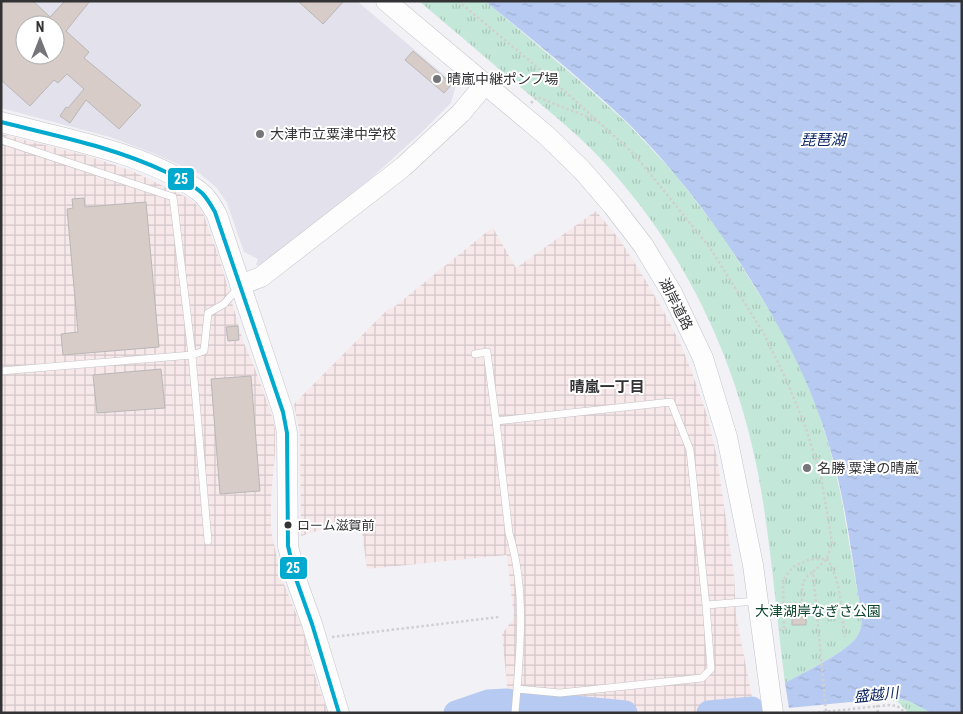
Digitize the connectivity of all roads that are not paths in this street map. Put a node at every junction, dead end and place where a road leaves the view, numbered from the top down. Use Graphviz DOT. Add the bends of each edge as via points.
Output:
graph roads {
  1 [pos="386,1"];
  2 [pos="485,84"];
  3 [pos="1,122"];
  4 [pos="1,140"];
  5 [pos="240,285"];
  6 [pos="475,354"];
  7 [pos="192,355"];
  8 [pos="1,371"];
  9 [pos="496,421"];
  10 [pos="208,541"];
  11 [pos="758,601"];
  12 [pos="706,605"];
  13 [pos="517,691"];
  14 [pos="515,711"];
  15 [pos="339,713"];
  16 [pos="773,713"];
  1 -- 2 [label="street, 湖岸道路"];
  2 -- 5 [label="street" via="461,113 403,167 261,277"];
  2 -- 11 [label="street, 湖岸道路" via="582,170 643,245 672,293 703,358 727,436"];
  3 -- 5 [label="street" via="125,155 200,192 217,215"];
  4 -- 7 [label="lane" via="173,197"];
  5 -- 7 [label="lane" via="224,304 208,314 204,351"];
  5 -- 15 [label="street" via="283,412 287,433 289,554"];
  6 -- 9 [label="lane" via="487,352"];
  7 -- 8 [label="lane"];
  7 -- 10 [label="lane"];
  9 -- 12 [label="lane" via="671,402 690,450"];
  9 -- 13 [label="lane" via="522,619"];
  11 -- 12 [label="lane"];
  11 -- 16 [label="street, 湖岸道路"];
  12 -- 13 [label="lane" via="711,669 702,678 560,693"];
  13 -- 14 [label="lane"];
}
